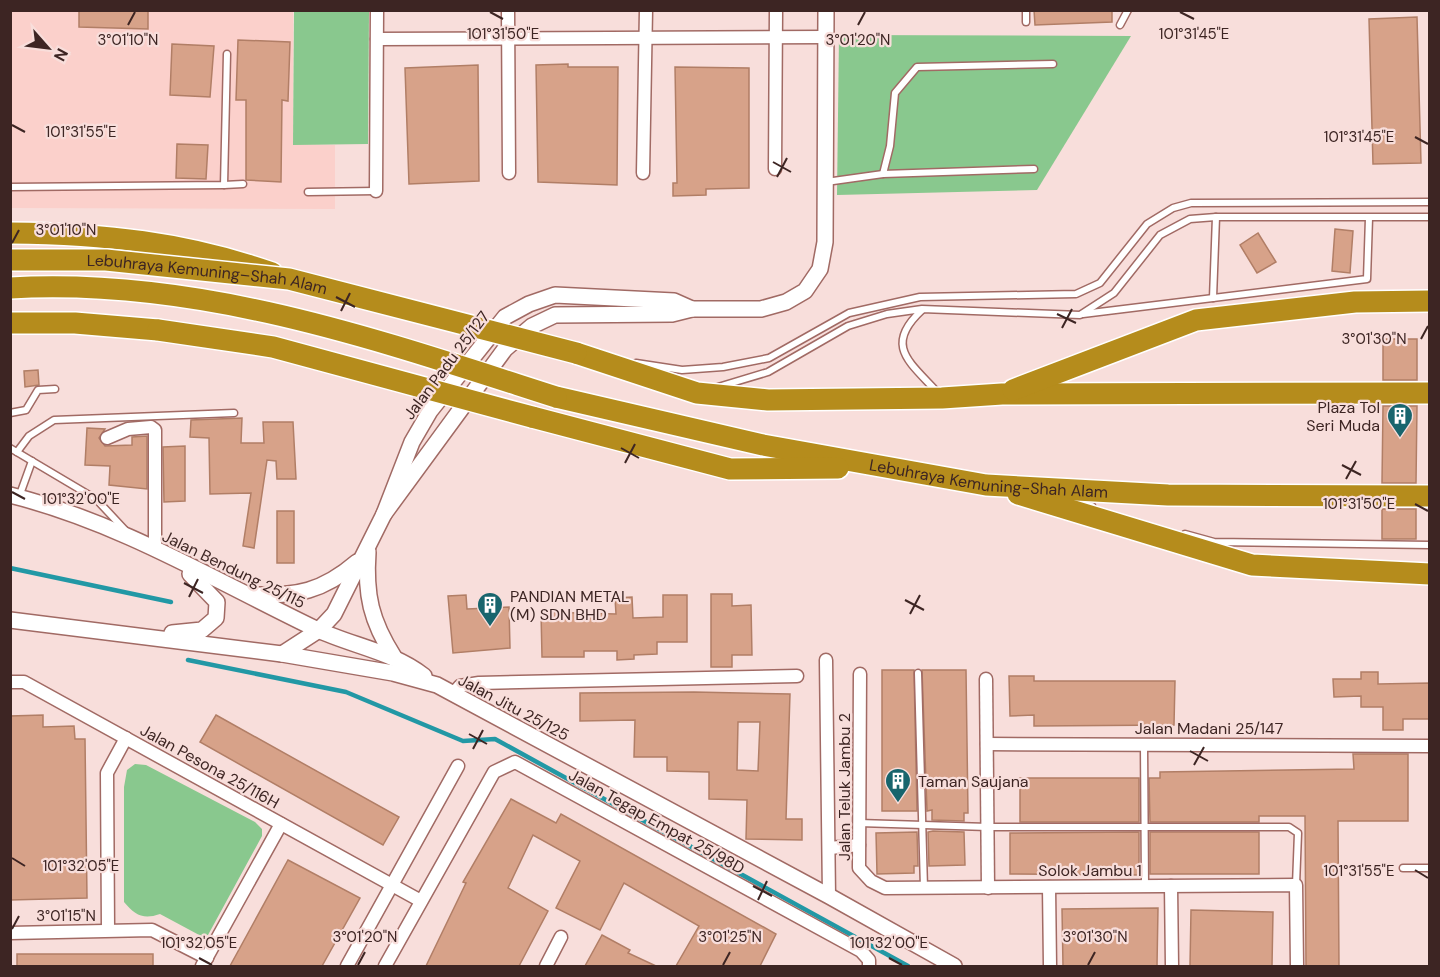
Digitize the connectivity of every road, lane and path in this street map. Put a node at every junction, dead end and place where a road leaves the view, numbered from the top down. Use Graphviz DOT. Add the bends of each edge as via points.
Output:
graph roads {
  1 [pos="377,10"];
  2 [pos="508,10"];
  3 [pos="646,10"];
  4 [pos="776,10"];
  5 [pos="826,10"];
  6 [pos="1026,10"];
  7 [pos="1128,10"];
  8 [pos="1026,22"];
  9 [pos="1120,25"];
  10 [pos="776,37"];
  11 [pos="826,37"];
  12 [pos="646,38"];
  13 [pos="377,39"];
  14 [pos="508,39"];
  15 [pos="227,54"];
  16 [pos="1053,64"];
  17 [pos="775,169"];
  18 [pos="1034,169"];
  19 [pos="508,173"];
  20 [pos="643,173"];
  21 [pos="884,174"];
  22 [pos="825,182"];
  23 [pos="243,184"];
  24 [pos="224,185"];
  25 [pos="10,187"];
  26 [pos="376,191"];
  27 [pos="308,192"];
  28 [pos="1288,201"];
  29 [pos="1430,202"];
  30 [pos="1216,217"];
  31 [pos="1287,217"];
  32 [pos="1369,218"];
  33 [pos="1430,218"];
  34 [pos="10,233"];
  35 [pos="10,260"];
  36 [pos="289,279"];
  37 [pos="10,288"];
  38 [pos="1213,298"];
  39 [pos="1430,301"];
  40 [pos="692,309"];
  41 [pos="922,309"];
  42 [pos="1080,315"];
  43 [pos="10,322"];
  44 [pos="576,353"];
  45 [pos="55,389"];
  46 [pos="697,393"];
  47 [pos="1430,393"];
  48 [pos="1002,394"];
  49 [pos="556,397"];
  50 [pos="942,398"];
  51 [pos="10,413"];
  52 [pos="234,413"];
  53 [pos="107,438"];
  54 [pos="10,448"];
  55 [pos="17,452"];
  56 [pos="32,461"];
  57 [pos="890,468"];
  58 [pos="986,485"];
  59 [pos="1038,488"];
  60 [pos="15,496"];
  61 [pos="1430,496"];
  62 [pos="1105,510"];
  63 [pos="384,514"];
  64 [pos="1181,533"];
  65 [pos="134,540"];
  66 [pos="369,543"];
  67 [pos="1430,545"];
  68 [pos="155,550"];
  69 [pos="170,556"];
  70 [pos="362,558"];
  71 [pos="1430,574"];
  72 [pos="246,595"];
  73 [pos="10,620"];
  74 [pos="319,630"];
  75 [pos="130,636"];
  76 [pos="282,654"];
  77 [pos="394,657"];
  78 [pos="826,660"];
  79 [pos="918,673"];
  80 [pos="860,674"];
  81 [pos="797,676"];
  82 [pos="986,679"];
  83 [pos="10,682"];
  84 [pos="437,685"];
  85 [pos="453,694"];
  86 [pos="126,738"];
  87 [pos="987,744"];
  88 [pos="1144,744"];
  89 [pos="1430,746"];
  90 [pos="458,766"];
  91 [pos="859,823"];
  92 [pos="281,824"];
  93 [pos="922,824"];
  94 [pos="1144,826"];
  95 [pos="988,827"];
  96 [pos="859,845"];
  97 [pos="830,848"];
  98 [pos="1403,868"];
  99 [pos="1430,868"];
  100 [pos="392,885"];
  101 [pos="1296,885"];
  102 [pos="1145,886"];
  103 [pos="1171,886"];
  104 [pos="1049,887"];
  105 [pos="885,888"];
  106 [pos="924,888"];
  107 [pos="988,888"];
  108 [pos="830,896"];
  109 [pos="421,901"];
  110 [pos="108,929"];
  111 [pos="10,933"];
  112 [pos="561,937"];
  113 [pos="204,962"];
  114 [pos="347,966"];
  115 [pos="385,966"];
  116 [pos="546,966"];
  117 [pos="869,966"];
  118 [pos="954,966"];
  119 [pos="1050,966"];
  120 [pos="1172,966"];
  121 [pos="1297,966"];
  1 -- 13 [label="street"];
  2 -- 14 [label="street"];
  3 -- 12 [label="street"];
  4 -- 10 [label="street"];
  5 -- 11 [label="street, Jalan Padu 25/127"];
  6 -- 8 [label="lane"];
  7 -- 9 [label="lane"];
  10 -- 11 [label="street"];
  10 -- 12 [label="street"];
  10 -- 17 [label="street"];
  11 -- 22 [label="street, Jalan Padu 25/127"];
  12 -- 14 [label="street"];
  12 -- 20 [label="street"];
  13 -- 14 [label="street"];
  13 -- 26 [label="street"];
  14 -- 19 [label="street"];
  15 -- 24 [label="lane"];
  16 -- 21 [label="lane" via="917,67 895,93"];
  18 -- 21 [label="lane"];
  21 -- 22 [label="lane"];
  22 -- 40 [label="street, Jalan Padu 25/127" via="825,243 820,269 805,291 761,309"];
  23 -- 24 [label="lane"];
  24 -- 25 [label="lane"];
  26 -- 27 [label="lane"];
  28 -- 29 [label="lane"];
  28 -- 31 [label="lane"];
  28 -- 44 [label="lane" via="1191,202 1173,208 1147,224 1100,283 1076,294 920,297 884,304 849,313 769,358 723,367 682,370"];
  30 -- 31 [label="lane"];
  30 -- 38 [label="lane"];
  30 -- 42 [label="lane" via="1190,219 1161,235 1114,293"];
  31 -- 32 [label="lane"];
  32 -- 33 [label="lane"];
  32 -- 38 [label="lane" via="1367,279"];
  34 -- 36 [label="highway, bridge" via="148,241 221,255"];
  35 -- 36 [label="highway, Lebuhraya Kemuning–Shah Alam, bridge" via="138,262"];
  36 -- 44 [label="highway, Lebuhraya Kemuning–Shah Alam, bridge"];
  37 -- 49 [label="highway, Lebuhraya Kemuning–Shah Alam, bridge" via="109,288 255,308 384,342"];
  38 -- 42 [label="lane"];
  39 -- 48 [label="highway" via="1354,302 1196,320"];
  40 -- 63 [label="street, Jalan Padu 25/127" via="672,314 555,315 532,326 505,349"];
  40 -- 63 [label="street, Jalan Padu 25/127" via="674,301 555,295 506,317 430,411 398,472"];
  41 -- 42 [label="lane"];
  41 -- 46 [label="lane" via="848,326 768,372"];
  41 -- 50 [label="lane" via="906,325 902,340 906,358"];
  43 -- 57 [label="highway, bridge" via="158,330 273,347 730,469"];
  44 -- 46 [label="highway"];
  45 -- 51 [label="lane" via="39,390 26,410"];
  46 -- 50 [label="highway" via="768,400"];
  47 -- 48 [label="highway"];
  48 -- 50 [label="highway"];
  49 -- 57 [label="highway, Lebuhraya Kemuning-Shah Alam" via="763,445"];
  52 -- 55 [label="lane" via="54,420 29,436"];
  53 -- 68 [label="street" via="128,429 155,430"];
  54 -- 55 [label="lane"];
  55 -- 56 [label="lane"];
  56 -- 60 [label="lane"];
  56 -- 65 [label="lane" via="96,499"];
  57 -- 58 [label="highway, Lebuhraya Kemuning-Shah Alam"];
  58 -- 59 [label="highway, Lebuhraya Kemuning-Shah Alam"];
  58 -- 71 [label="highway" via="1252,565"];
  59 -- 61 [label="highway, Lebuhraya Kemuning-Shah Alam" via="1168,495"];
  59 -- 62 [label="lane"];
  60 -- 65 [label="street, Jalan Bendung 25/115" via="97,522"];
  63 -- 66 [label="street, Jalan Padu 25/127"];
  64 -- 67 [label="lane" via="1214,542"];
  65 -- 68 [label="street, Jalan Bendung 25/115"];
  66 -- 70 [label="street, Jalan Padu 25/127"];
  66 -- 77 [label="street" via="367,570 372,617"];
  68 -- 69 [label="street, Jalan Bendung 25/115"];
  69 -- 72 [label="street, Jalan Bendung 25/115"];
  69 -- 75 [label="street" via="217,602 216,618 211,625 194,632"];
  70 -- 72 [label="street" via="314,590 279,596"];
  70 -- 74 [label="street, Jalan Padu 25/127" via="334,614"];
  72 -- 74 [label="street, Jalan Bendung 25/115"];
  73 -- 75 [label="street, Jalan Jitu 25/125"];
  74 -- 76 [label="street, Jalan Padu 25/127"];
  74 -- 77 [label="street, Jalan Bendung 25/115"];
  75 -- 76 [label="street, Jalan Jitu 25/125"];
  76 -- 84 [label="street, Jalan Jitu 25/125" via="393,673"];
  77 -- 84 [label="street, Jalan Bendung 25/115"];
  78 -- 97 [label="street"];
  79 -- 93 [label="lane"];
  80 -- 91 [label="street, Jalan Teluk Jambu 2"];
  81 -- 85 [label="street" via="479,683 460,686"];
  82 -- 87 [label="street"];
  83 -- 86 [label="street, Jalan Pesona 25/116H" via="24,682"];
  84 -- 85 [label="street, Jalan Jitu 25/125"];
  85 -- 108 [label="street, Jalan Jitu 25/125"];
  86 -- 92 [label="street, Jalan Pesona 25/116H"];
  86 -- 110 [label="street" via="107,773"];
  87 -- 88 [label="street, Jalan Madani 25/147"];
  87 -- 95 [label="street"];
  88 -- 89 [label="street, Jalan Madani 25/147"];
  88 -- 94 [label="lane"];
  90 -- 100 [label="street"];
  91 -- 93 [label="lane"];
  91 -- 96 [label="street, Jalan Teluk Jambu 2"];
  92 -- 100 [label="street, Jalan Pesona 25/116H"];
  92 -- 113 [label="street"];
  93 -- 95 [label="lane"];
  93 -- 106 [label="lane"];
  94 -- 95 [label="lane"];
  94 -- 101 [label="lane" via="1289,827 1298,833"];
  94 -- 102 [label="lane"];
  95 -- 107 [label="street"];
  96 -- 97 [label="street"];
  96 -- 105 [label="street, Jalan Teluk Jambu 2" via="859,868"];
  97 -- 108 [label="street"];
  98 -- 99 [label="lane"];
  100 -- 109 [label="street, Jalan Pesona 25/116H"];
  100 -- 114 [label="street"];
  101 -- 103 [label="street, Solok Jambu 1"];
  101 -- 121 [label="street"];
  102 -- 103 [label="street, Solok Jambu 1"];
  102 -- 104 [label="street, Solok Jambu 1"];
  103 -- 120 [label="street"];
  104 -- 107 [label="street, Solok Jambu 1"];
  104 -- 119 [label="street"];
  105 -- 106 [label="street, Solok Jambu 1"];
  106 -- 107 [label="street, Solok Jambu 1"];
  108 -- 118 [label="street, Jalan Jitu 25/125"];
  109 -- 115 [label="street"];
  109 -- 117 [label="street, Jalan Tegap Empat 25/98D" via="494,772 515,762 861,951"];
  110 -- 111 [label="street"];
  110 -- 113 [label="street" via="152,930"];
  112 -- 116 [label="street"];
}
